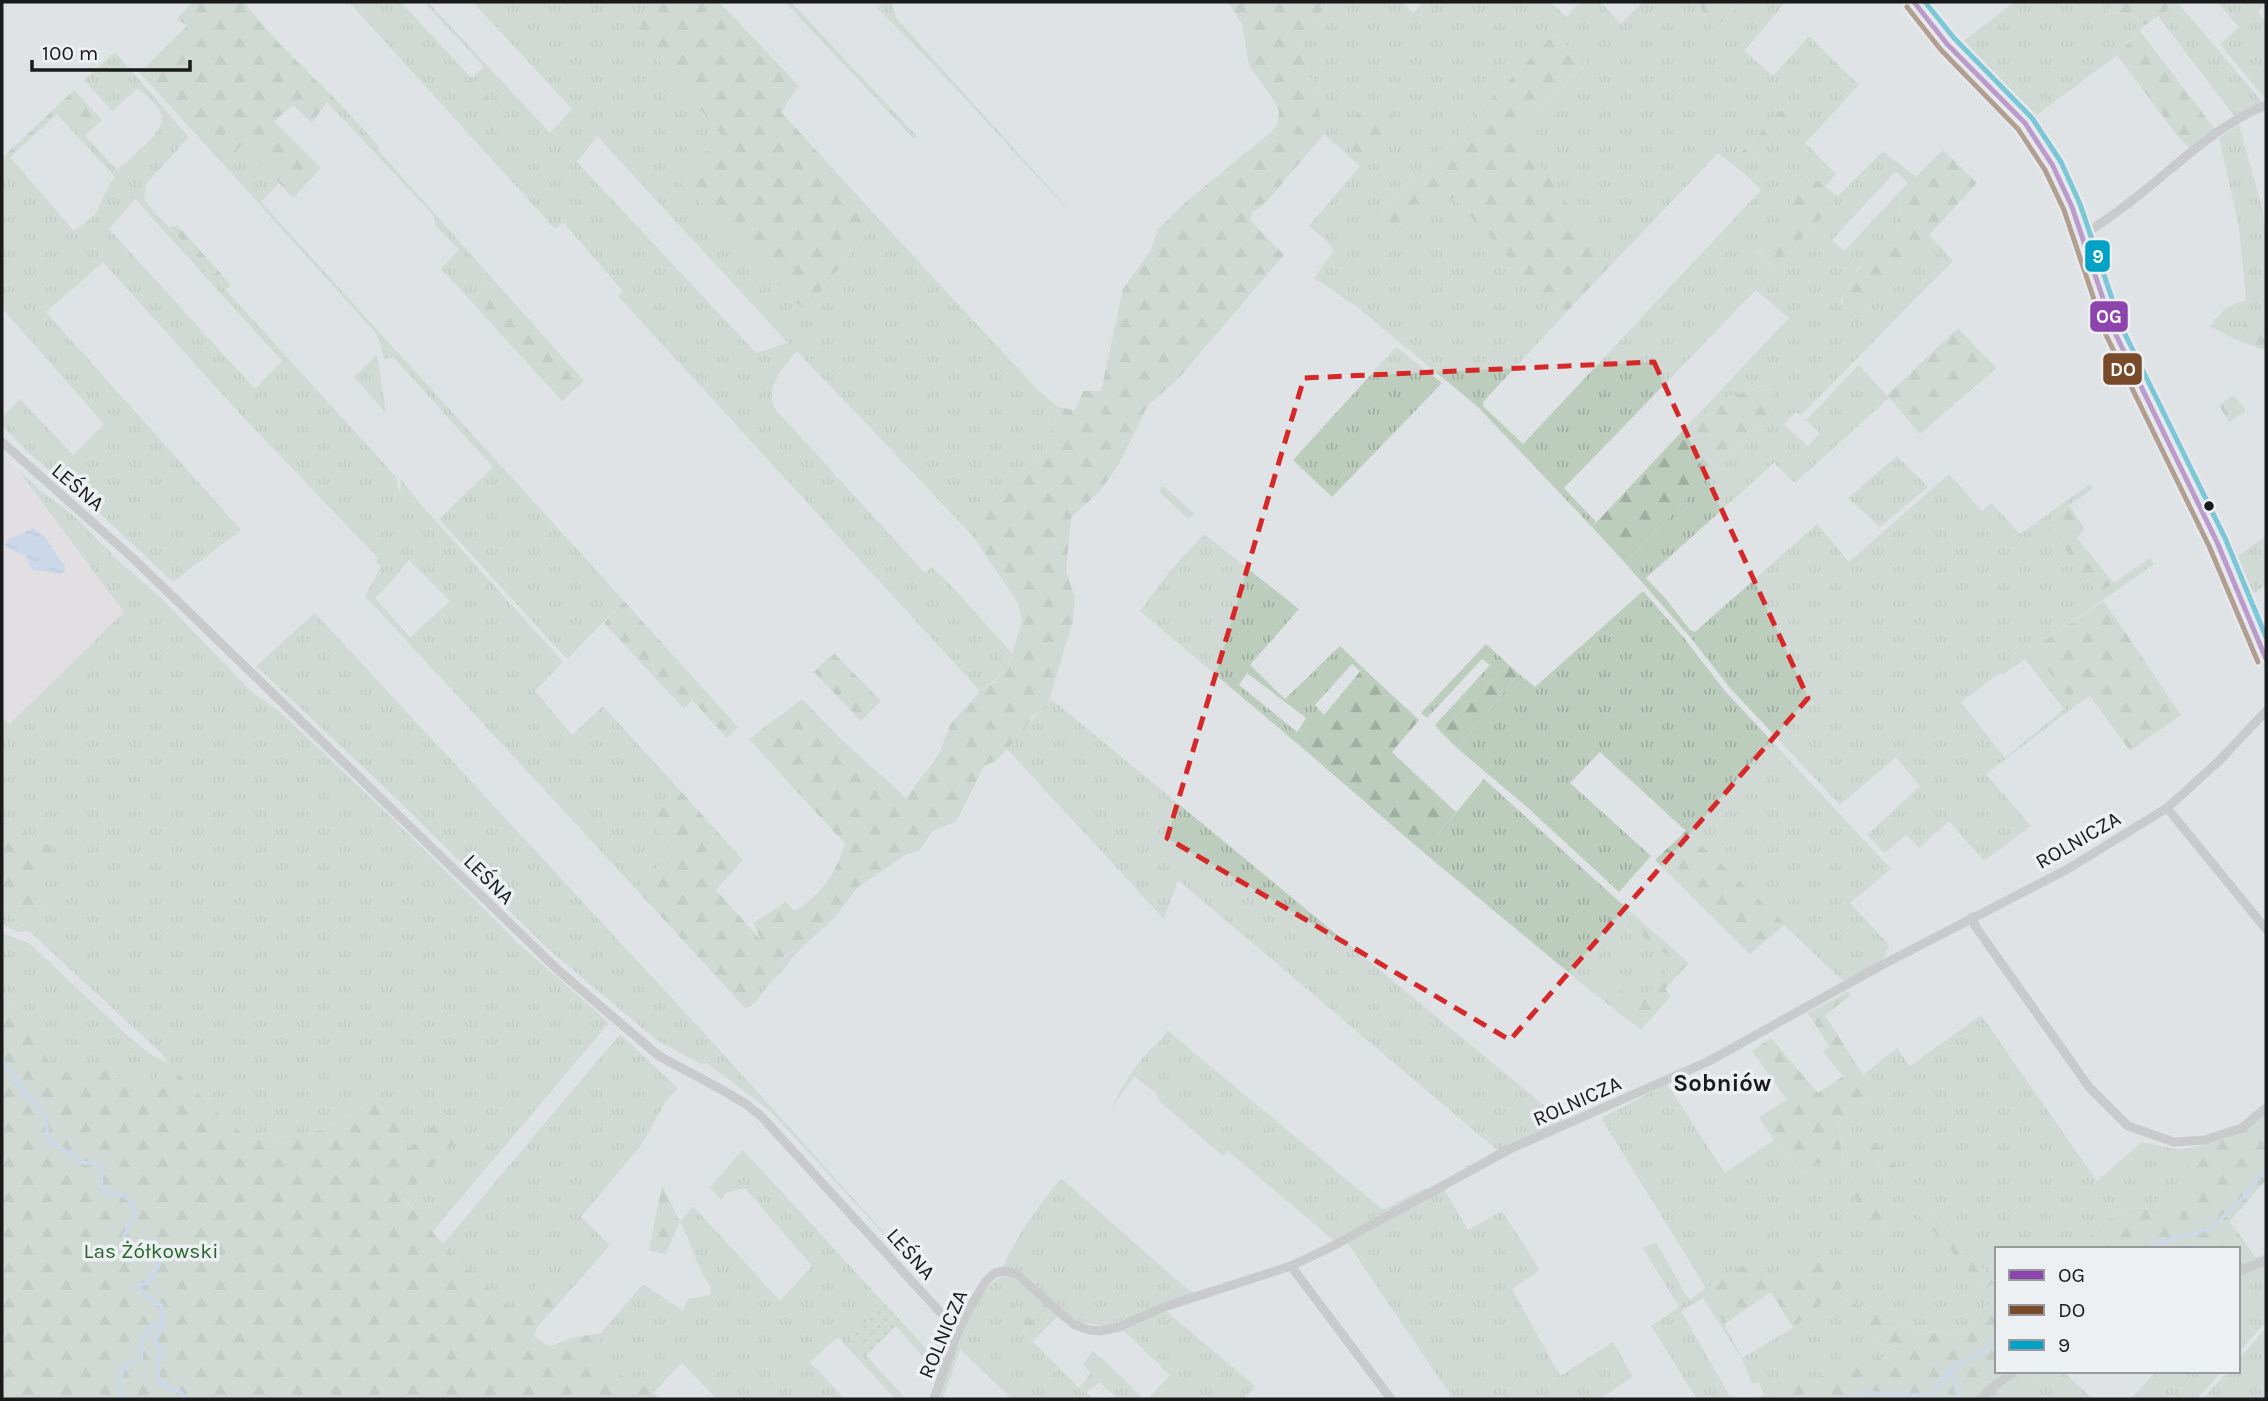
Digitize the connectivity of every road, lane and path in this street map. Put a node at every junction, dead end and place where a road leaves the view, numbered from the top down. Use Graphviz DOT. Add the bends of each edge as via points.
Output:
graph roads {
  1 [pos="1914,2"];
  2 [pos="2266,105"];
  3 [pos="2082,236"];
  4 [pos="2,442"];
  5 [pos="2266,659"];
  6 [pos="2266,711"];
  7 [pos="2167,808"];
  8 [pos="1972,917"];
  9 [pos="2266,929"];
  10 [pos="2266,1108"];
  11 [pos="2263,1262"];
  12 [pos="1291,1266"];
  13 [pos="2240,1271"];
  14 [pos="960,1326"];
  15 [pos="2011,1373"];
  16 [pos="934,1399"];
  17 [pos="1391,1399"];
  18 [pos="1982,1399"];
  1 -- 3 [label="street" via="1947,44 2033,134 2064,188"];
  2 -- 3 [label="street" via="2222,128"];
  3 -- 5 [label="street" via="2113,331 2217,542"];
  4 -- 14 [label="street, LEŚNA" via="135,560 569,980 659,1056 747,1104 762,1117 939,1311"];
  6 -- 7 [label="street, ROLNICZA"];
  7 -- 8 [label="street, ROLNICZA" via="2066,870"];
  7 -- 9 [label="street"];
  8 -- 10 [label="street" via="2089,1087 2128,1126 2174,1142 2205,1140 2242,1128"];
  8 -- 12 [label="street, ROLNICZA" via="1709,1061 1510,1149"];
  11 -- 13 [label="street"];
  12 -- 14 [label="street, ROLNICZA" via="1100,1331 1073,1325 1018,1275 1000,1272 986,1281"];
  12 -- 17 [label="street"];
  14 -- 16 [label="street, ROLNICZA"];
  15 -- 18 [label="street"];
}
